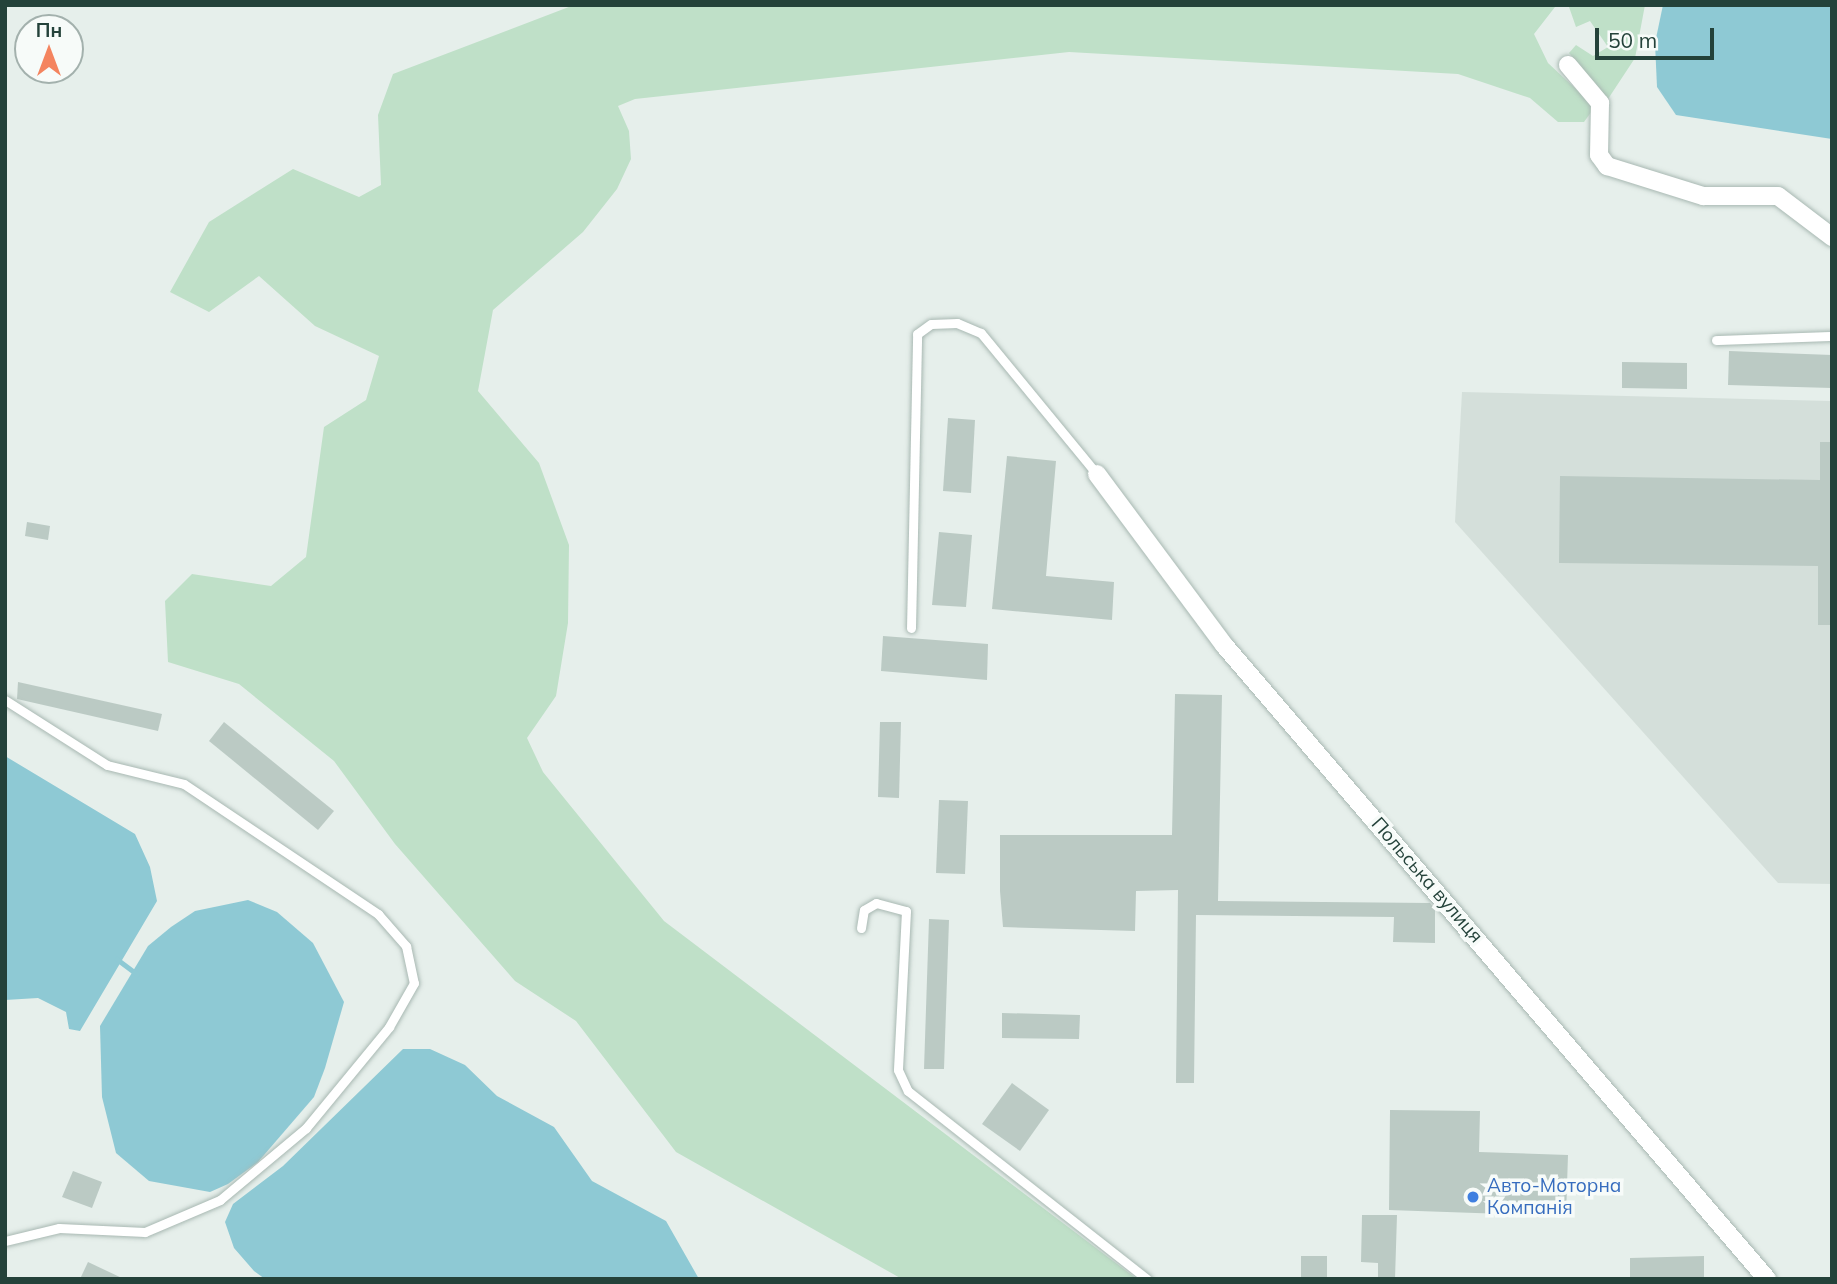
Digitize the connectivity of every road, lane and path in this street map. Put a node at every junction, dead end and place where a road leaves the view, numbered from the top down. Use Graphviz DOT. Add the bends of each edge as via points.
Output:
graph roads {
  1 [pos="1568,65"];
  2 [pos="1832,237"];
  3 [pos="1832,336"];
  4 [pos="1716,340"];
  5 [pos="1097,474"];
  6 [pos="911,628"];
  7 [pos="5,700"];
  8 [pos="861,928"];
  9 [pos="5,1241"];
  10 [pos="1147,1279"];
  11 [pos="1767,1279"];
  1 -- 2 [label="street" via="1600,103 1598,146 1607,166 1703,197 1778,196"];
  3 -- 4 [label="lane"];
  5 -- 6 [label="lane" via="981,333 957,323 931,324 917,334"];
  5 -- 11 [label="street, Польська вулиця" via="1223,645"];
  7 -- 9 [label="lane" via="96,760 184,784 378,915 406,946 414,983 395,1020 306,1128 220,1200 145,1232 47,1228"];
  8 -- 10 [label="lane" via="864,910 876,903 906,911 898,1070 908,1091"];
}
